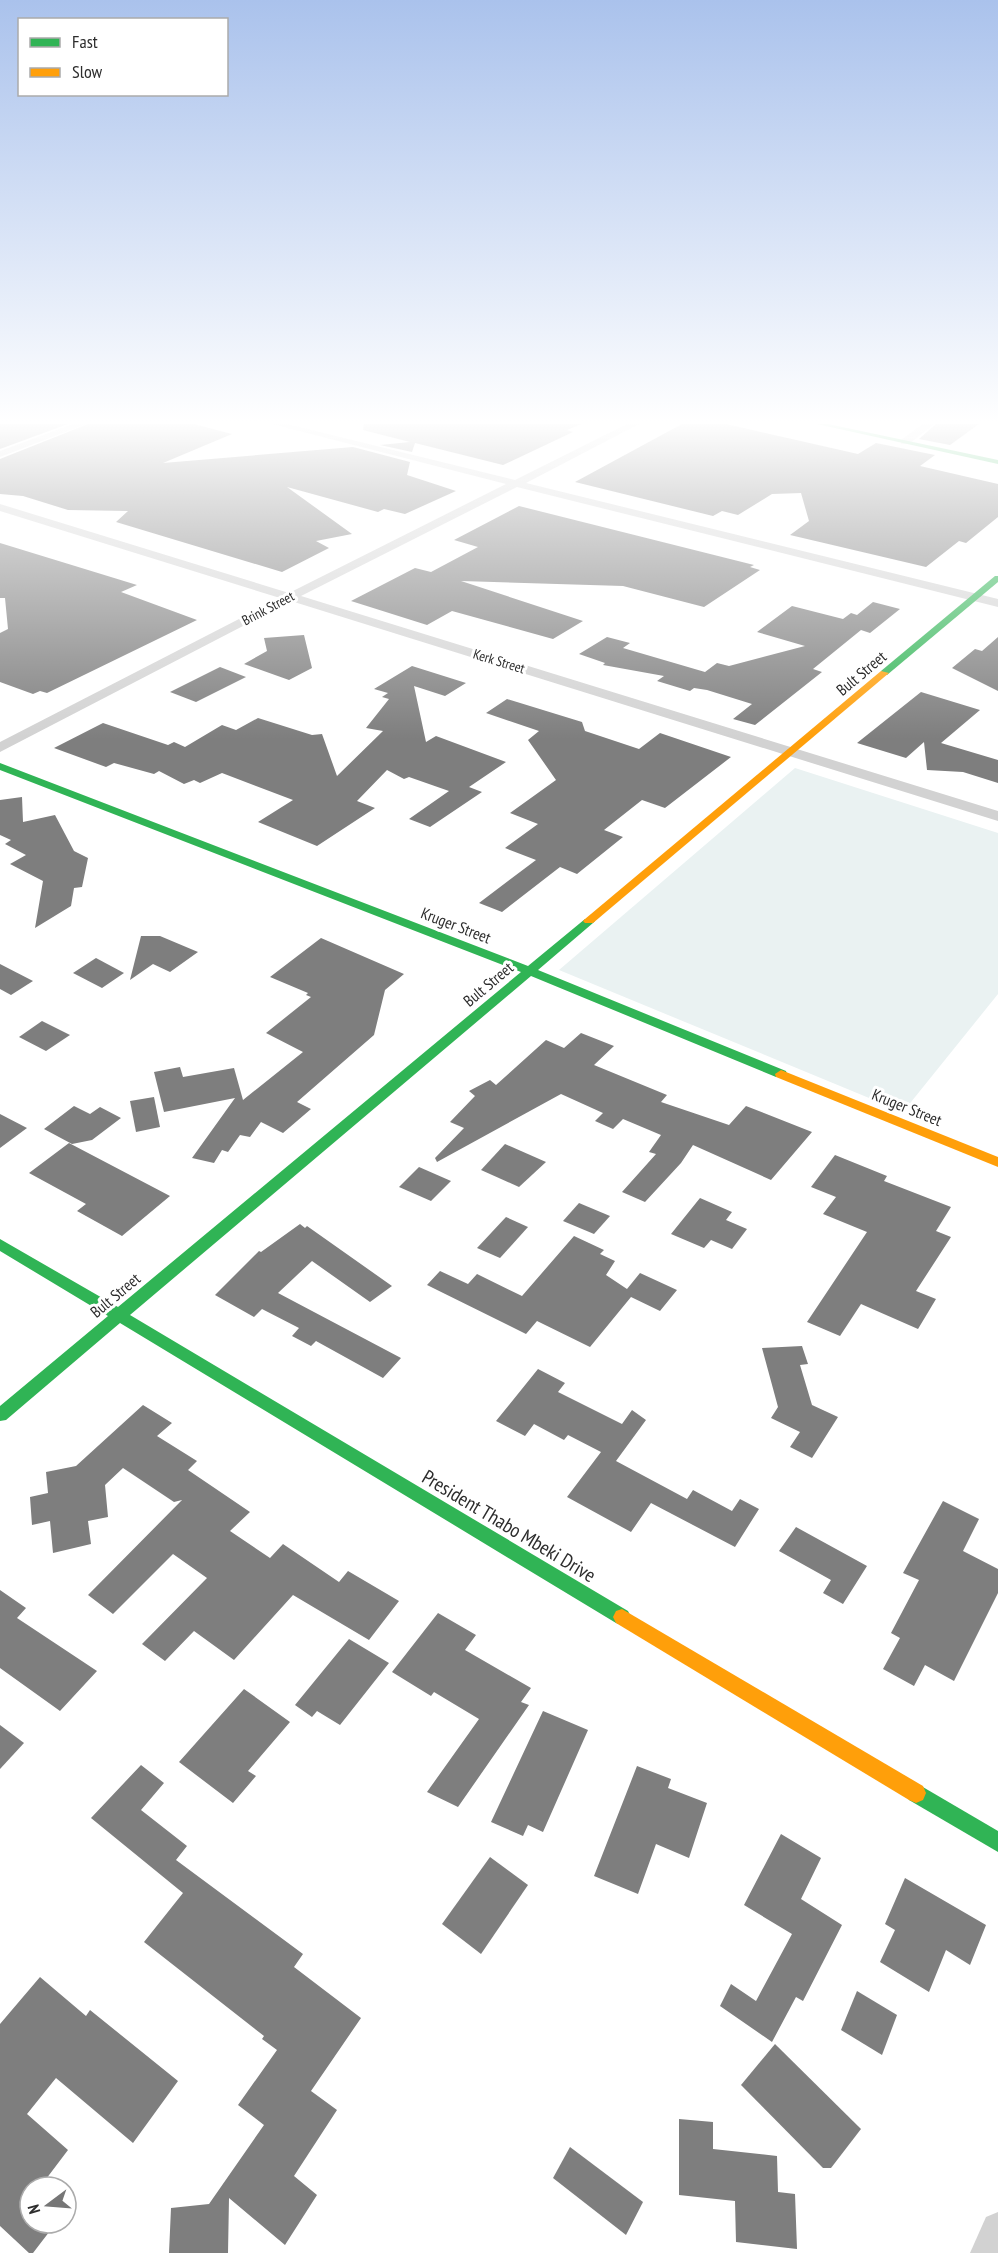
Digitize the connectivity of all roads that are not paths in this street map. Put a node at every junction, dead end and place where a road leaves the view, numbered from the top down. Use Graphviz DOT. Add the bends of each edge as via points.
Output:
graph roads {
  1 [pos="71,529"];
  2 [pos="423,529"];
  3 [pos="701,529"];
  4 [pos="998,578"];
  5 [pos="290,597"];
  6 [pos="976,597"];
  7 [pos="998,603"];
  8 [pos="0,748"];
  9 [pos="794,752"];
  10 [pos="0,766"];
  11 [pos="998,816"];
  12 [pos="529,971"];
  13 [pos="998,1162"];
  14 [pos="0,1244"];
  15 [pos="117,1314"];
  16 [pos="0,1415"];
  17 [pos="998,1842"];
  18 [pos="998,2229"];
  19 [pos="988,2253"];
  1 -- 5 [label="street, Kerk Street"];
  2 -- 5 [label="street, Brink Street"];
  3 -- 6 [label="street"];
  4 -- 6 [label="street, Bult Street"];
  5 -- 8 [label="street, Brink Street"];
  5 -- 9 [label="street, Kerk Street"];
  6 -- 7 [label="street"];
  6 -- 9 [label="street, Bult Street"];
  9 -- 11 [label="street, Kerk Street"];
  9 -- 12 [label="street, Bult Street"];
  10 -- 12 [label="street, Kruger Street"];
  12 -- 13 [label="street, Kruger Street"];
  12 -- 15 [label="street, Bult Street"];
  14 -- 15 [label="street, President Thabo Mbeki Drive"];
  15 -- 16 [label="street, Bult Street"];
  15 -- 17 [label="street, President Thabo Mbeki Drive"];
  18 -- 19 [label="street"];
}
